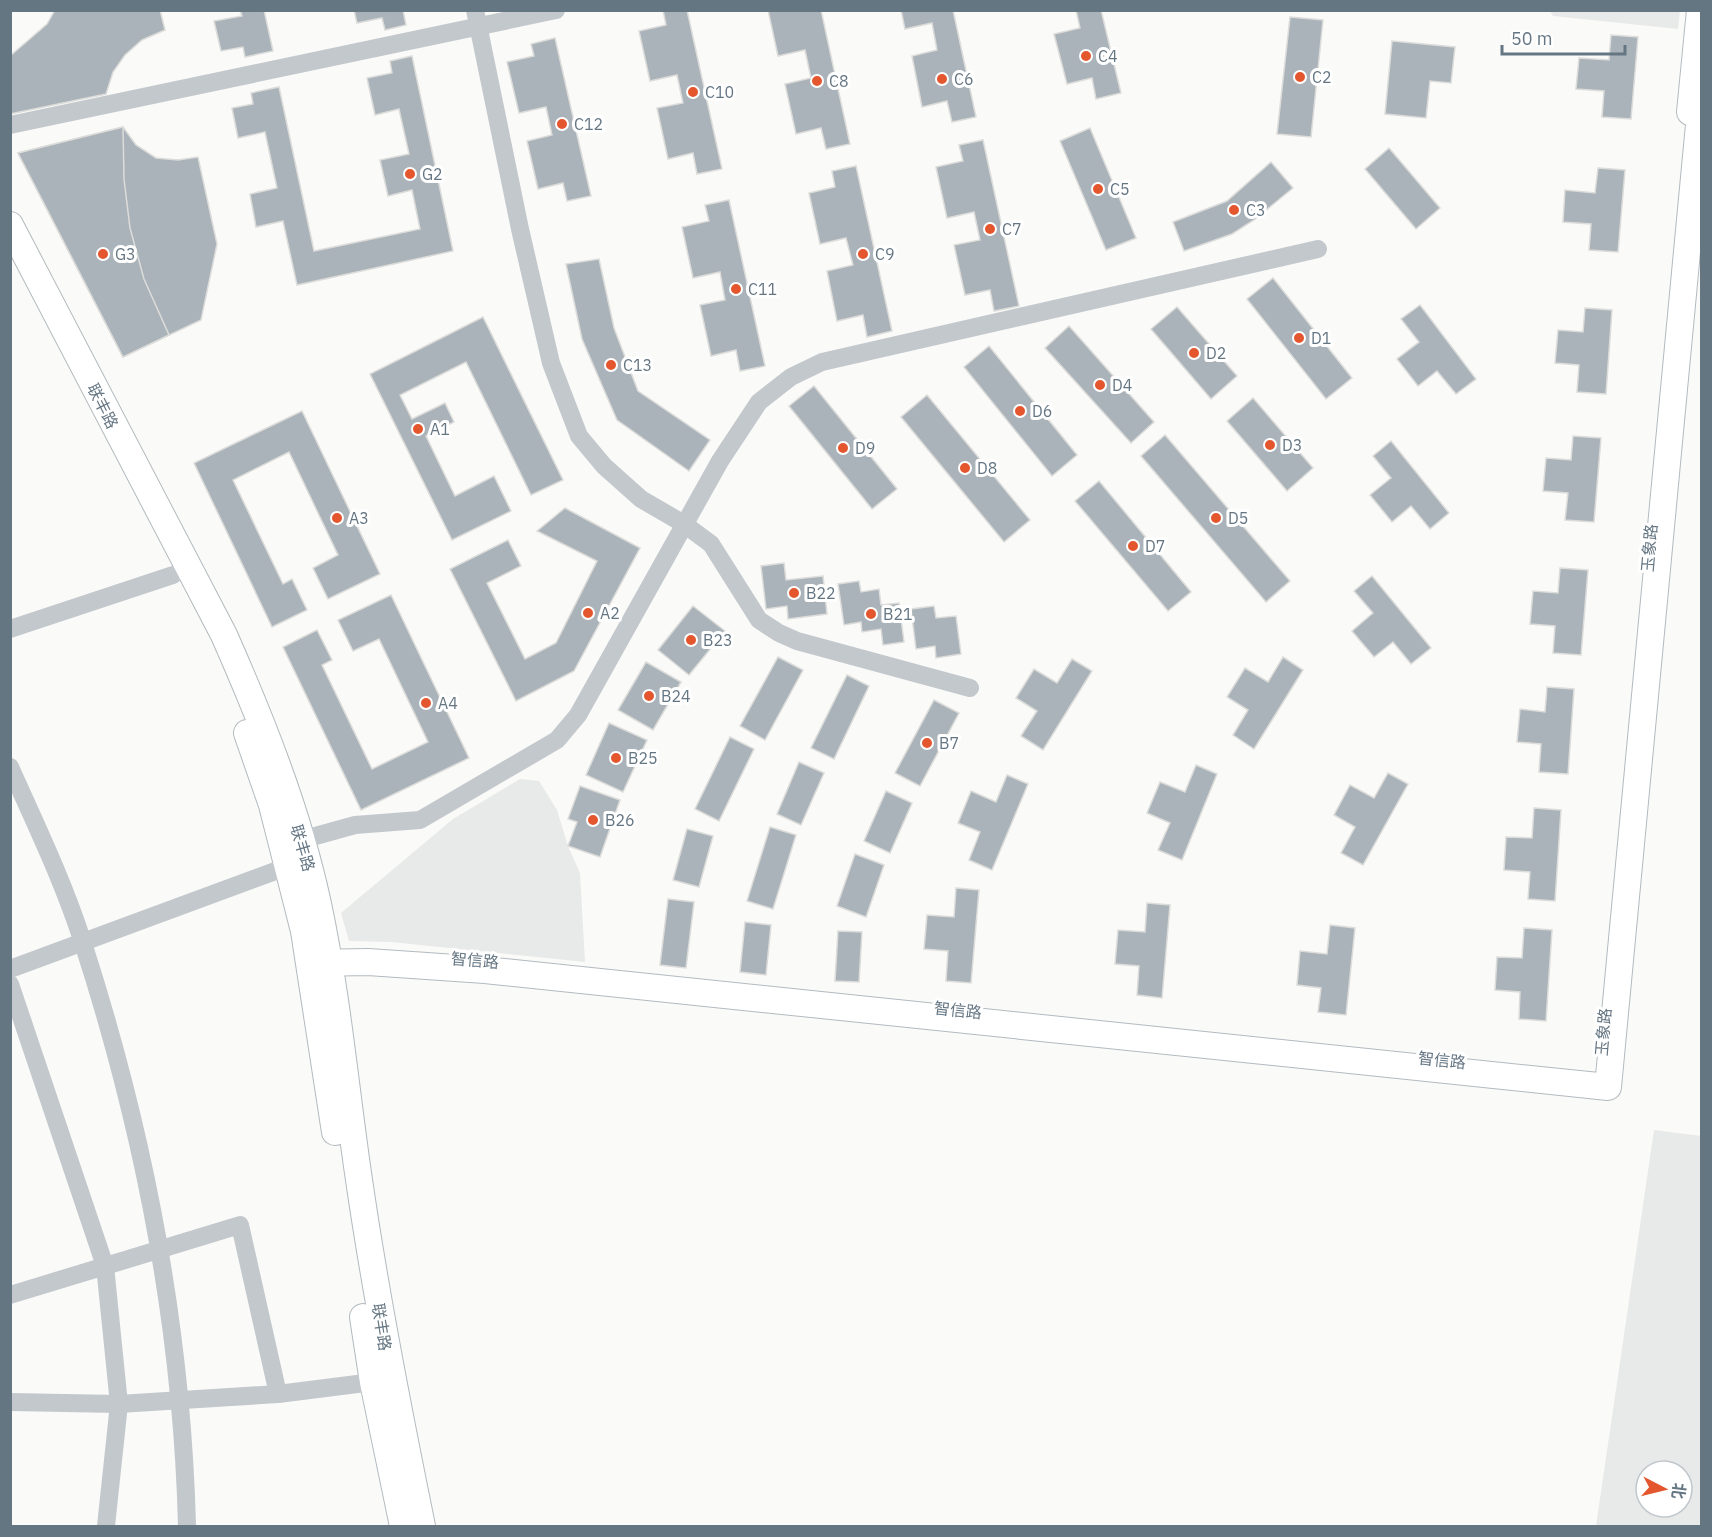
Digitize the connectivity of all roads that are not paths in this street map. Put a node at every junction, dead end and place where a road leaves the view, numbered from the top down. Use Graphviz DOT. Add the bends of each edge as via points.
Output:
graph roads {
  1 [pos="556,10"];
  2 [pos="1700,10"];
  3 [pos="477,18"];
  4 [pos="1701,93"];
  5 [pos="10,125"];
  6 [pos="10,225"];
  7 [pos="1318,249"];
  8 [pos="10,260"];
  9 [pos="684,524"];
  10 [pos="173,575"];
  11 [pos="10,629"];
  12 [pos="970,688"];
  13 [pos="10,767"];
  14 [pos="301,840"];
  15 [pos="289,866"];
  16 [pos="82,942"];
  17 [pos="318,958"];
  18 [pos="10,969"];
  19 [pos="10,984"];
  20 [pos="1603,1082"];
  21 [pos="160,1250"];
  22 [pos="105,1266"];
  23 [pos="10,1295"];
  24 [pos="373,1382"];
  25 [pos="278,1394"];
  26 [pos="179,1400"];
  27 [pos="10,1402"];
  28 [pos="119,1404"];
  29 [pos="106,1527"];
  30 [pos="187,1527"];
  31 [pos="403,1527"];
  32 [pos="422,1527"];
  1 -- 3 [label="street"];
  2 -- 20 [label="street, 玉象路"];
  3 -- 5 [label="street"];
  3 -- 9 [label="street" via="551,363 579,436 604,466 641,499"];
  4 -- 20 [label="street, 玉象路"];
  6 -- 14 [label="street, 联丰路" via="224,635 276,763"];
  7 -- 9 [label="street" via="822,362 791,377 759,402"];
  8 -- 10 [label="street, 联丰路"];
  9 -- 12 [label="street" via="711,544 759,620 779,633"];
  9 -- 14 [label="street" via="578,715 557,741 420,820 355,825"];
  10 -- 11 [label="street"];
  10 -- 15 [label="street, 联丰路" via="216,658 247,732"];
  13 -- 16 [label="street"];
  14 -- 17 [label="street, 联丰路" via="318,903"];
  15 -- 16 [label="street"];
  15 -- 17 [label="street, 联丰路"];
  16 -- 18 [label="street"];
  16 -- 21 [label="street" via="131,1111"];
  17 -- 20 [label="street, 智信路" via="484,970"];
  17 -- 24 [label="street, 联丰路"];
  17 -- 32 [label="street, 联丰路" via="387,1358"];
  19 -- 22 [label="street"];
  21 -- 22 [label="street"];
  21 -- 25 [label="street" via="240,1225"];
  21 -- 26 [label="street"];
  22 -- 23 [label="street"];
  22 -- 28 [label="street"];
  24 -- 25 [label="street"];
  24 -- 31 [label="street, 联丰路"];
  25 -- 26 [label="street"];
  26 -- 28 [label="street"];
  26 -- 30 [label="street"];
  27 -- 28 [label="street"];
  28 -- 29 [label="street"];
}
